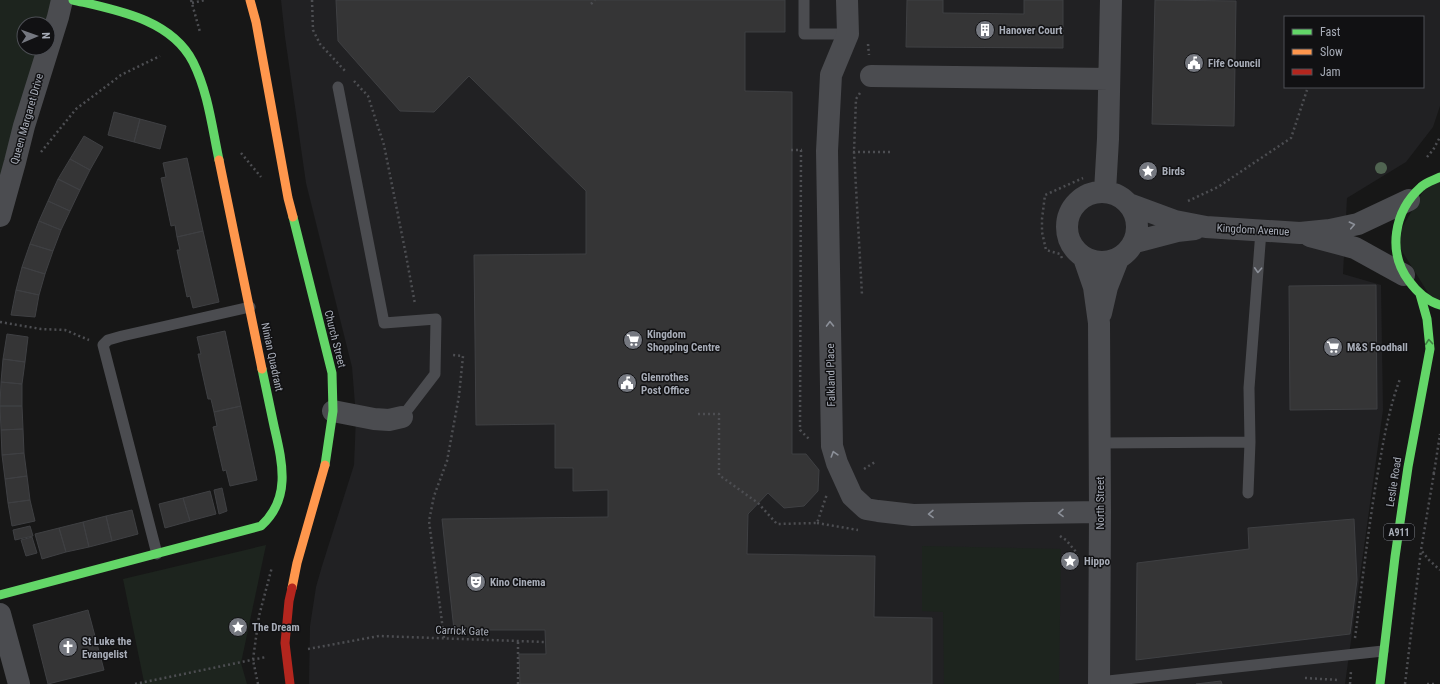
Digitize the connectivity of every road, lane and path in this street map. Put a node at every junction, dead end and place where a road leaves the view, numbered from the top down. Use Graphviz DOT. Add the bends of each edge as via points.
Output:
graph roads {
  1 [pos="62,0"];
  2 [pos="73,0"];
  3 [pos="205,0"];
  4 [pos="250,0"];
  5 [pos="312,0"];
  6 [pos="595,0"];
  7 [pos="804,0"];
  8 [pos="847,0"];
  9 [pos="1111,0"];
  10 [pos="192,2"];
  11 [pos="591,4"];
  12 [pos="848,34"];
  13 [pos="181,45"];
  14 [pos="347,73"];
  15 [pos="871,76"];
  16 [pos="352,79"];
  17 [pos="1109,79"];
  18 [pos="338,87"];
  19 [pos="1307,90"];
  20 [pos="801,150"];
  21 [pos="854,152"];
  22 [pos="893,152"];
  23 [pos="8,160"];
  24 [pos="1106,168"];
  25 [pos="1438,174"];
  26 [pos="1105,191"];
  27 [pos="1409,200"];
  28 [pos="1129,204"];
  29 [pos="0,216"];
  30 [pos="1168,219"];
  31 [pos="1206,227"];
  32 [pos="1261,231"];
  33 [pos="1300,233"];
  34 [pos="1135,242"];
  35 [pos="1084,258"];
  36 [pos="1118,259"];
  37 [pos="1063,260"];
  38 [pos="1404,275"];
  39 [pos="1420,294"];
  40 [pos="862,295"];
  41 [pos="1440,305"];
  42 [pos="250,307"];
  43 [pos="418,320"];
  44 [pos="0,322"];
  45 [pos="1099,323"];
  46 [pos="103,345"];
  47 [pos="436,352"];
  48 [pos="1437,358"];
  49 [pos="1403,373"];
  50 [pos="1425,380"];
  51 [pos="333,411"];
  52 [pos="698,414"];
  53 [pos="402,417"];
  54 [pos="1100,442"];
  55 [pos="1250,442"];
  56 [pos="814,445"];
  57 [pos="875,462"];
  58 [pos="1434,472"];
  59 [pos="843,477"];
  60 [pos="1248,493"];
  61 [pos="1100,512"];
  62 [pos="817,523"];
  63 [pos="864,531"];
  64 [pos="1054,532"];
  65 [pos="1421,550"];
  66 [pos="157,554"];
  67 [pos="1082,558"];
  68 [pos="1440,570"];
  69 [pos="0,595"];
  70 [pos="0,614"];
  71 [pos="444,638"];
  72 [pos="518,642"];
  73 [pos="545,642"];
  74 [pos="1383,651"];
  75 [pos="286,652"];
  76 [pos="1353,654"];
  77 [pos="1099,683"];
  78 [pos="19,684"];
  79 [pos="135,684"];
  80 [pos="290,684"];
  81 [pos="518,684"];
  82 [pos="1380,684"];
  83 [pos="1405,684"];
  84 [pos="1427,684"];
  85 [pos="1435,684"];
  1 -- 23 [label="street, Queen Margaret Drive" via="24,126"];
  2 -- 13 [label="street, Ninian Quadrant" via="128,13 159,28"];
  3 -- 10 [label="path"];
  4 -- 51 [label="street, Church Street" via="288,198 332,373"];
  5 -- 14 [label="path" via="313,30 320,44"];
  6 -- 11 [label="path"];
  7 -- 12 [label="lane" via="804,34"];
  8 -- 12 [label="street, Falkland Place"];
  9 -- 17 [label="street"];
  10 -- 13 [label="path" via="200,33"];
  59 -- 12 [label="street, Falkland Place, one-way" via="832,446 827,150 830,75"];
  13 -- 23 [label="path" via="121,75 76,109 38,155"];
  13 -- 42 [label="street, Ninian Quadrant" via="199,73 206,98"];
  15 -- 17 [label="street"];
  15 -- 21 [label="path" via="856,99"];
  16 -- 43 [label="path" via="368,96 384,145"];
  17 -- 24 [label="street"];
  18 -- 43 [label="lane" via="384,323"];
  19 -- 30 [label="path" via="1291,138 1218,187 1180,205"];
  20 -- 56 [label="path" via="800,430"];
  21 -- 22 [label="path"];
  21 -- 40 [label="path"];
  23 -- 29 [label="street, Queen Margaret Drive"];
  24 -- 26 [label="street"];
  24 -- 37 [label="path" via="1045,195 1042,232 1046,250 1060,254"];
  25 -- 27 [label="street, A911"];
  26 -- 28 [label="street" via="1116,194"];
  26 -- 35 [label="street" via="1082,198 1073,206 1068,216 1066,228 1069,240"];
  33 -- 27 [label="street, Kingdom Avenue, one-way" via="1358,224"];
  27 -- 38 [label="street, A911" via="1397,224 1395,240 1396,254"];
  28 -- 30 [label="street, Kingdom Avenue"];
  28 -- 34 [label="street" via="1137,220"];
  30 -- 31 [label="street, Kingdom Avenue"];
  31 -- 32 [label="street, Kingdom Avenue"];
  31 -- 34 [label="street, Kingdom Avenue" via="1177,231"];
  32 -- 33 [label="street, Kingdom Avenue"];
  32 -- 55 [label="lane, one-way" via="1249,388"];
  33 -- 38 [label="street, Kingdom Avenue" via="1355,248"];
  34 -- 36 [label="street" via="1128,252"];
  35 -- 36 [label="street" via="1095,262"];
  35 -- 45 [label="street, North Street" via="1094,287"];
  36 -- 45 [label="street, North Street" via="1107,288"];
  38 -- 39 [label="street, A911"];
  39 -- 41 [label="street, A911"];
  50 -- 39 [label="street, Leslie Road / A911, one-way" via="1430,349 1427,319"];
  42 -- 46 [label="lane" via="122,336 108,340"];
  42 -- 66 [label="street, Ninian Quadrant" via="283,474 278,500 268,521 261,526"];
  43 -- 47 [label="lane" via="436,319"];
  44 -- 46 [label="path" via="65,330"];
  45 -- 54 [label="street, North Street"];
  46 -- 66 [label="lane"];
  47 -- 53 [label="lane" via="435,374"];
  47 -- 71 [label="path" via="463,356 448,462 434,496 429,521"];
  48 -- 50 [label="street, Leslie Road / A911"];
  49 -- 76 [label="path" via="1394,396 1379,466"];
  50 -- 74 [label="street, Leslie Road / A911" via="1408,467"];
  51 -- 53 [label="street" via="374,419 389,420"];
  51 -- 75 [label="street, Church Street" via="327,458 295,570 284,643"];
  52 -- 62 [label="path" via="719,414 719,475 758,503 777,524"];
  54 -- 55 [label="lane"];
  54 -- 61 [label="street, North Street"];
  55 -- 60 [label="lane"];
  57 -- 59 [label="path" via="862,471"];
  58 -- 65 [label="path"];
  61 -- 59 [label="street, Falkland Place, one-way" via="913,515 878,511 866,508 852,496"];
  59 -- 62 [label="path" via="829,486"];
  61 -- 77 [label="street, North Street"];
  62 -- 63 [label="path"];
  64 -- 67 [label="path" via="1066,540"];
  65 -- 68 [label="path"];
  65 -- 83 [label="path"];
  66 -- 69 [label="street, Ninian Quadrant"];
  70 -- 78 [label="street"];
  71 -- 72 [label="path, Carrick Gate"];
  71 -- 75 [label="path, Carrick Gate" via="378,636"];
  72 -- 73 [label="path, Carrick Gate"];
  72 -- 81 [label="path"];
  74 -- 76 [label="lane"];
  74 -- 82 [label="street, Leslie Road / A911"];
  75 -- 79 [label="path, Carrick Gate"];
  75 -- 80 [label="street, Church Street"];
  76 -- 77 [label="lane"];
  84 -- 85 [label="path"];
}
